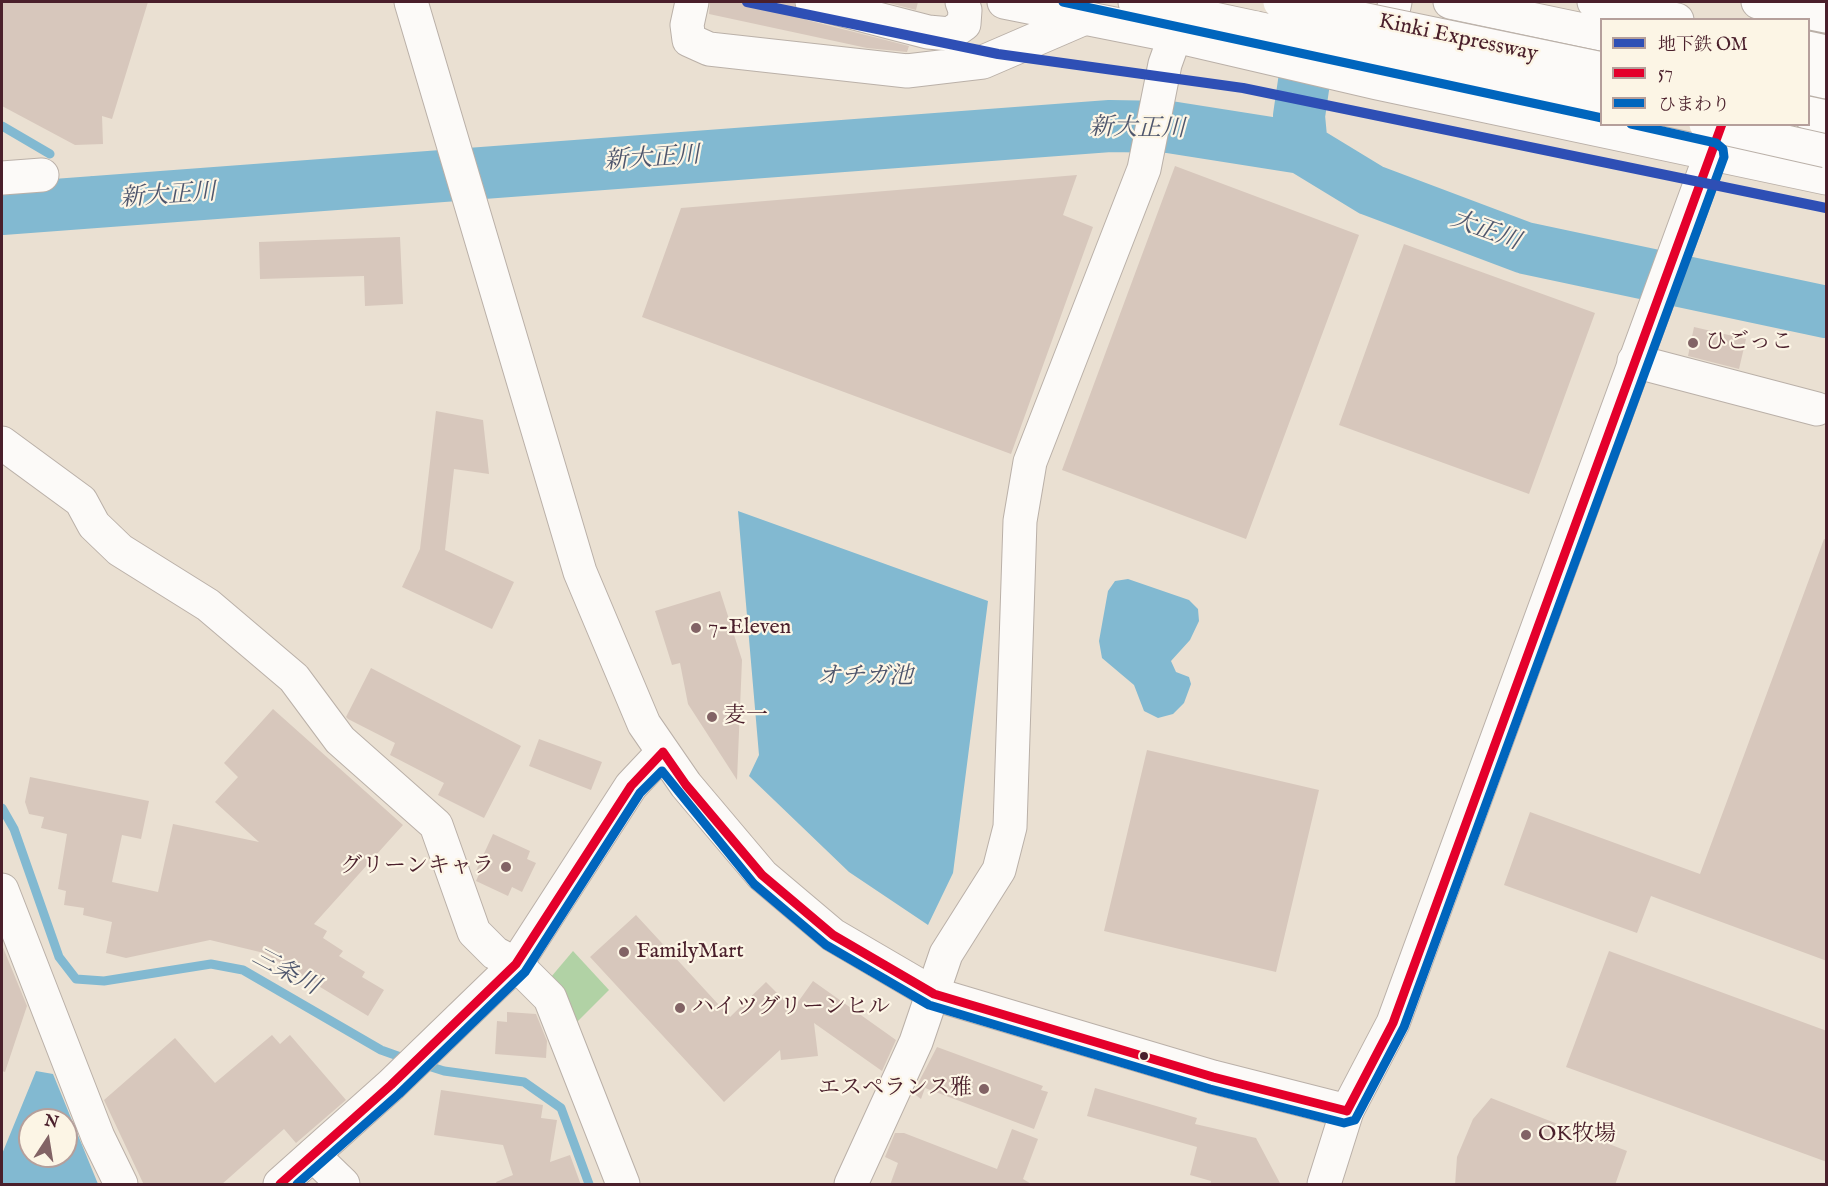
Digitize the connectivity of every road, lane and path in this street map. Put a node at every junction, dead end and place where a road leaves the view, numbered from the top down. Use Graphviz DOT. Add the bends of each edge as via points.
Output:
graph roads {
  1 [pos="411,2"];
  2 [pos="692,2"];
  3 [pos="812,2"];
  4 [pos="962,2"];
  5 [pos="1004,2"];
  6 [pos="1135,2"];
  7 [pos="1280,2"];
  8 [pos="1395,2"];
  9 [pos="1450,2"];
  10 [pos="1594,2"];
  11 [pos="1762,6"];
  12 [pos="1827,16"];
  13 [pos="1085,18"];
  14 [pos="1668,18"];
  15 [pos="1600,34"];
  16 [pos="1175,36"];
  17 [pos="1255,41"];
  18 [pos="1810,48"];
  19 [pos="1827,52"];
  20 [pos="1600,69"];
  21 [pos="1810,78"];
  22 [pos="1827,82"];
  23 [pos="1377,83"];
  24 [pos="1600,102"];
  25 [pos="1810,113"];
  26 [pos="1600,117"];
  27 [pos="1827,117"];
  28 [pos="1660,126"];
  29 [pos="1713,134"];
  30 [pos="1827,151"];
  31 [pos="42,175"];
  32 [pos="2,178"];
  33 [pos="1827,178"];
  34 [pos="1635,361"];
  35 [pos="1817,409"];
  36 [pos="2,443"];
  37 [pos="663,752"];
  38 [pos="2,890"];
  39 [pos="516,964"];
  40 [pos="934,994"];
  41 [pos="1347,1111"];
  42 [pos="313,1155"];
  43 [pos="121,1185"];
  44 [pos="280,1185"];
  45 [pos="343,1185"];
  46 [pos="623,1185"];
  47 [pos="851,1185"];
  48 [pos="1324,1185"];
  1 -- 37 [label="main road" via="580,572 645,724"];
  2 -- 13 [label="main road" via="687,25 689,39 710,49 907,71 983,62"];
  3 -- 4 [label="main road" via="928,32 950,34 964,24"];
  5 -- 13 [label="main road"];
  6 -- 17 [label="main road"];
  7 -- 20 [label="main road, Kinki Expressway, bridge"];
  8 -- 23 [label="main road"];
  9 -- 15 [label="main road, Kinki Expressway"];
  10 -- 14 [label="main road"];
  11 -- 12 [label="main road"];
  13 -- 16 [label="main road"];
  16 -- 17 [label="main road"];
  16 -- 40 [label="main road" via="1144,169 1030,462 1020,521 1010,827 999,870 946,954"];
  17 -- 23 [label="main road" via="1332,73"];
  17 -- 24 [label="main road, bridge"];
  18 -- 19 [label="main road"];
  21 -- 22 [label="main road"];
  23 -- 26 [label="main road"];
  25 -- 27 [label="main road"];
  28 -- 29 [label="main road"];
  29 -- 30 [label="main road, bridge"];
  29 -- 33 [label="main road"];
  29 -- 34 [label="main road" via="1683,232"];
  31 -- 32 [label="main road"];
  34 -- 35 [label="main road"];
  34 -- 41 [label="main road" via="1393,1023"];
  36 -- 39 [label="main road" via="81,501 94,525 120,550 208,605 294,678 340,740 436,825 474,932 495,953"];
  37 -- 39 [label="main road" via="631,786"];
  37 -- 40 [label="main road" via="762,875 833,935"];
  38 -- 43 [label="main road" via="98,1137"];
  39 -- 42 [label="main road" via="428,1051"];
  39 -- 46 [label="main road" via="550,998"];
  40 -- 41 [label="main road" via="1213,1077"];
  40 -- 47 [label="main road"];
  41 -- 48 [label="main road"];
  42 -- 44 [label="main road"];
  42 -- 45 [label="main road"];
}
